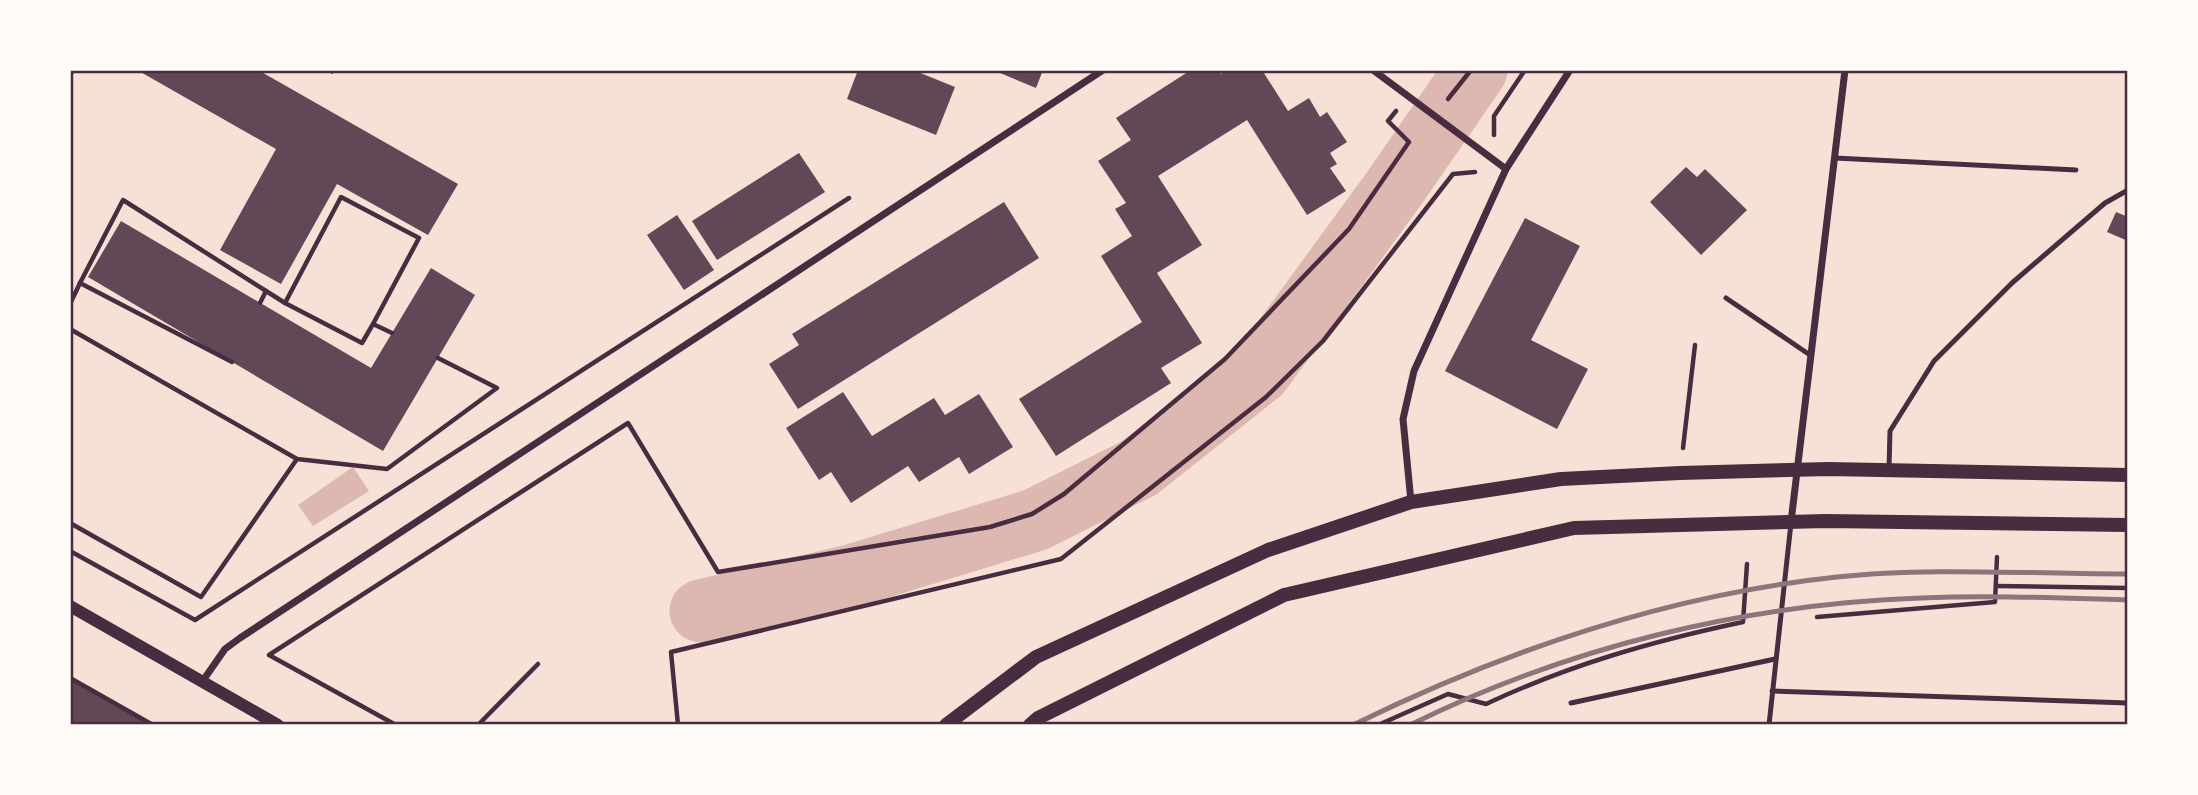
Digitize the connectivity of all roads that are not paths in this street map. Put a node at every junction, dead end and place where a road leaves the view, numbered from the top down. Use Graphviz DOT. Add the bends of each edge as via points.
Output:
graph roads {
  1 [pos="1103,70"];
  2 [pos="1373,70"];
  3 [pos="1570,70"];
  4 [pos="1845,70"];
  5 [pos="1835,158"];
  6 [pos="1506,169"];
  7 [pos="2076,170"];
  8 [pos="2128,190"];
  9 [pos="1726,298"];
  10 [pos="1810,355"];
  11 [pos="1798,470"];
  12 [pos="1889,470"];
  13 [pos="2128,475"];
  14 [pos="1411,502"];
  15 [pos="1791,522"];
  16 [pos="2128,525"];
  17 [pos="70,606"];
  18 [pos="1775,659"];
  19 [pos="202,682"];
  20 [pos="1772,691"];
  21 [pos="1571,703"];
  22 [pos="2128,704"];
  23 [pos="278,725"];
  24 [pos="946,725"];
  25 [pos="1030,725"];
  26 [pos="1769,725"];
  1 -- 19 [label="street" via="240,638 225,649"];
  2 -- 6 [label="street"];
  3 -- 6 [label="street"];
  4 -- 5 [label="street"];
  5 -- 7 [label="lane"];
  5 -- 10 [label="street"];
  6 -- 14 [label="street" via="1414,371 1403,419"];
  8 -- 12 [label="lane" via="2105,203 2012,283 1934,361 1890,431"];
  9 -- 10 [label="lane"];
  10 -- 11 [label="street"];
  11 -- 12 [label="main road"];
  11 -- 14 [label="main road" via="1562,479"];
  11 -- 15 [label="street"];
  12 -- 13 [label="main road"];
  14 -- 24 [label="main road" via="1268,550 1036,657"];
  15 -- 16 [label="main road"];
  15 -- 18 [label="lane"];
  15 -- 25 [label="main road" via="1574,528 1284,595"];
  17 -- 19 [label="street"];
  18 -- 20 [label="lane"];
  18 -- 21 [label="lane"];
  19 -- 23 [label="street"];
  20 -- 22 [label="lane"];
  20 -- 26 [label="lane"];
}
